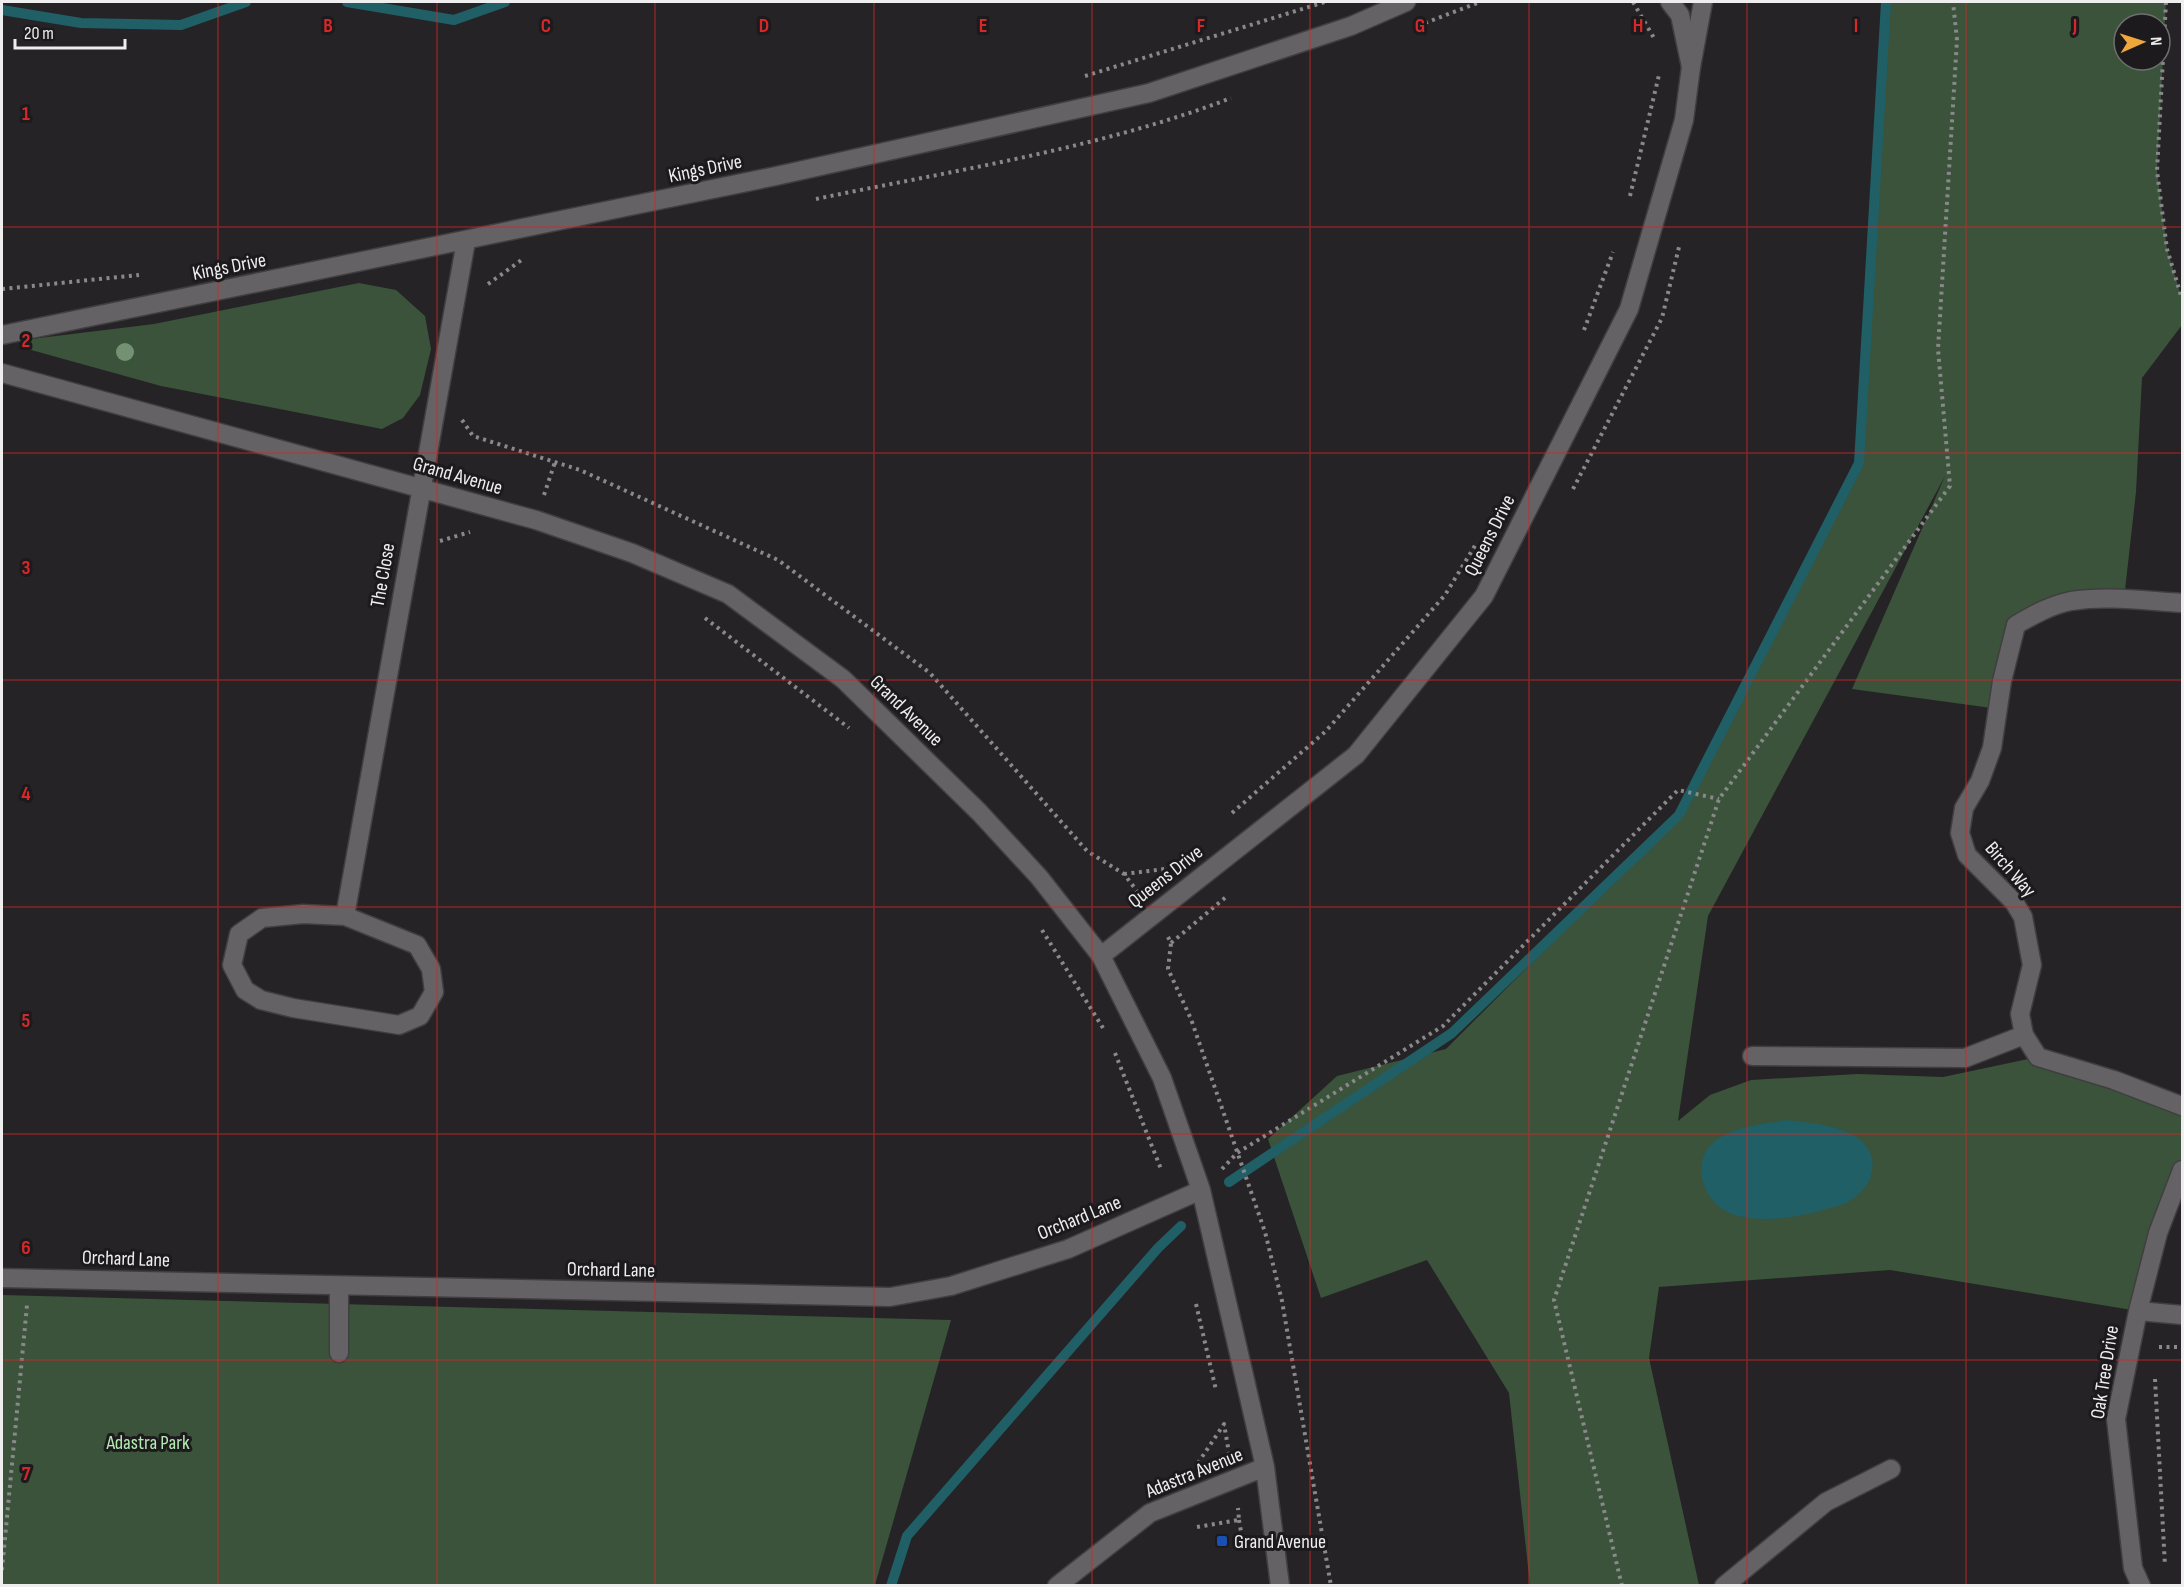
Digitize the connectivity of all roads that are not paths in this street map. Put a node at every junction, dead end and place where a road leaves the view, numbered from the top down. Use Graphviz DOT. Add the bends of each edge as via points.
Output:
graph roads {
  1 [pos="1406,2"];
  2 [pos="1670,2"];
  3 [pos="1703,2"];
  4 [pos="1691,67"];
  5 [pos="466,241"];
  6 [pos="2,335"];
  7 [pos="2,373"];
  8 [pos="420,488"];
  9 [pos="2182,603"];
  10 [pos="345,916"];
  11 [pos="1101,956"];
  12 [pos="2024,1035"];
  13 [pos="1752,1056"];
  14 [pos="2182,1106"];
  15 [pos="2182,1170"];
  16 [pos="1201,1190"];
  17 [pos="2,1278"];
  18 [pos="339,1286"];
  19 [pos="2138,1311"];
  20 [pos="2176,1315"];
  21 [pos="339,1353"];
  22 [pos="1265,1467"];
  23 [pos="1891,1469"];
  24 [pos="1057,1586"];
  25 [pos="1280,1586"];
  26 [pos="1724,1586"];
  27 [pos="2141,1586"];
  1 -- 5 [label="street, Kings Drive" via="1350,26 1149,93"];
  2 -- 4 [label="street, Queens Drive" via="1680,15"];
  3 -- 4 [label="street"];
  4 -- 11 [label="street, Queens Drive" via="1684,120 1629,309 1484,596 1356,755"];
  5 -- 6 [label="street, Kings Drive"];
  5 -- 8 [label="street, The Close"];
  7 -- 8 [label="street, Grand Avenue"];
  8 -- 10 [label="street, The Close"];
  8 -- 11 [label="street, Grand Avenue" via="536,520 632,553 728,594 843,679 979,812"];
  9 -- 12 [label="street, Birch Way" via="2071,601 2016,625 2002,681 1992,748 1980,782 1964,808 1960,832 1967,855 2014,902 2023,917 2032,964 2020,1014"];
  10 -- 10 [label="street" via="417,945 431,969 434,992 420,1016 399,1025 293,1008 261,1000 245,990 232,965 239,934 262,918 303,914"];
  11 -- 16 [label="street, Grand Avenue" via="1162,1078"];
  12 -- 13 [label="street" via="1965,1058"];
  12 -- 14 [label="street" via="2038,1057"];
  15 -- 19 [label="street, Oak Tree Drive" via="2158,1233"];
  16 -- 18 [label="street, Orchard Lane" via="1068,1249 951,1286 890,1297"];
  16 -- 22 [label="street, Grand Avenue"];
  17 -- 18 [label="street, Orchard Lane"];
  18 -- 21 [label="street"];
  19 -- 20 [label="street"];
  19 -- 27 [label="street, Oak Tree Drive" via="2116,1419 2133,1568"];
  22 -- 24 [label="street, Adastra Avenue" via="1150,1513"];
  22 -- 25 [label="street, Grand Avenue"];
  23 -- 26 [label="street" via="1826,1503"];
}
